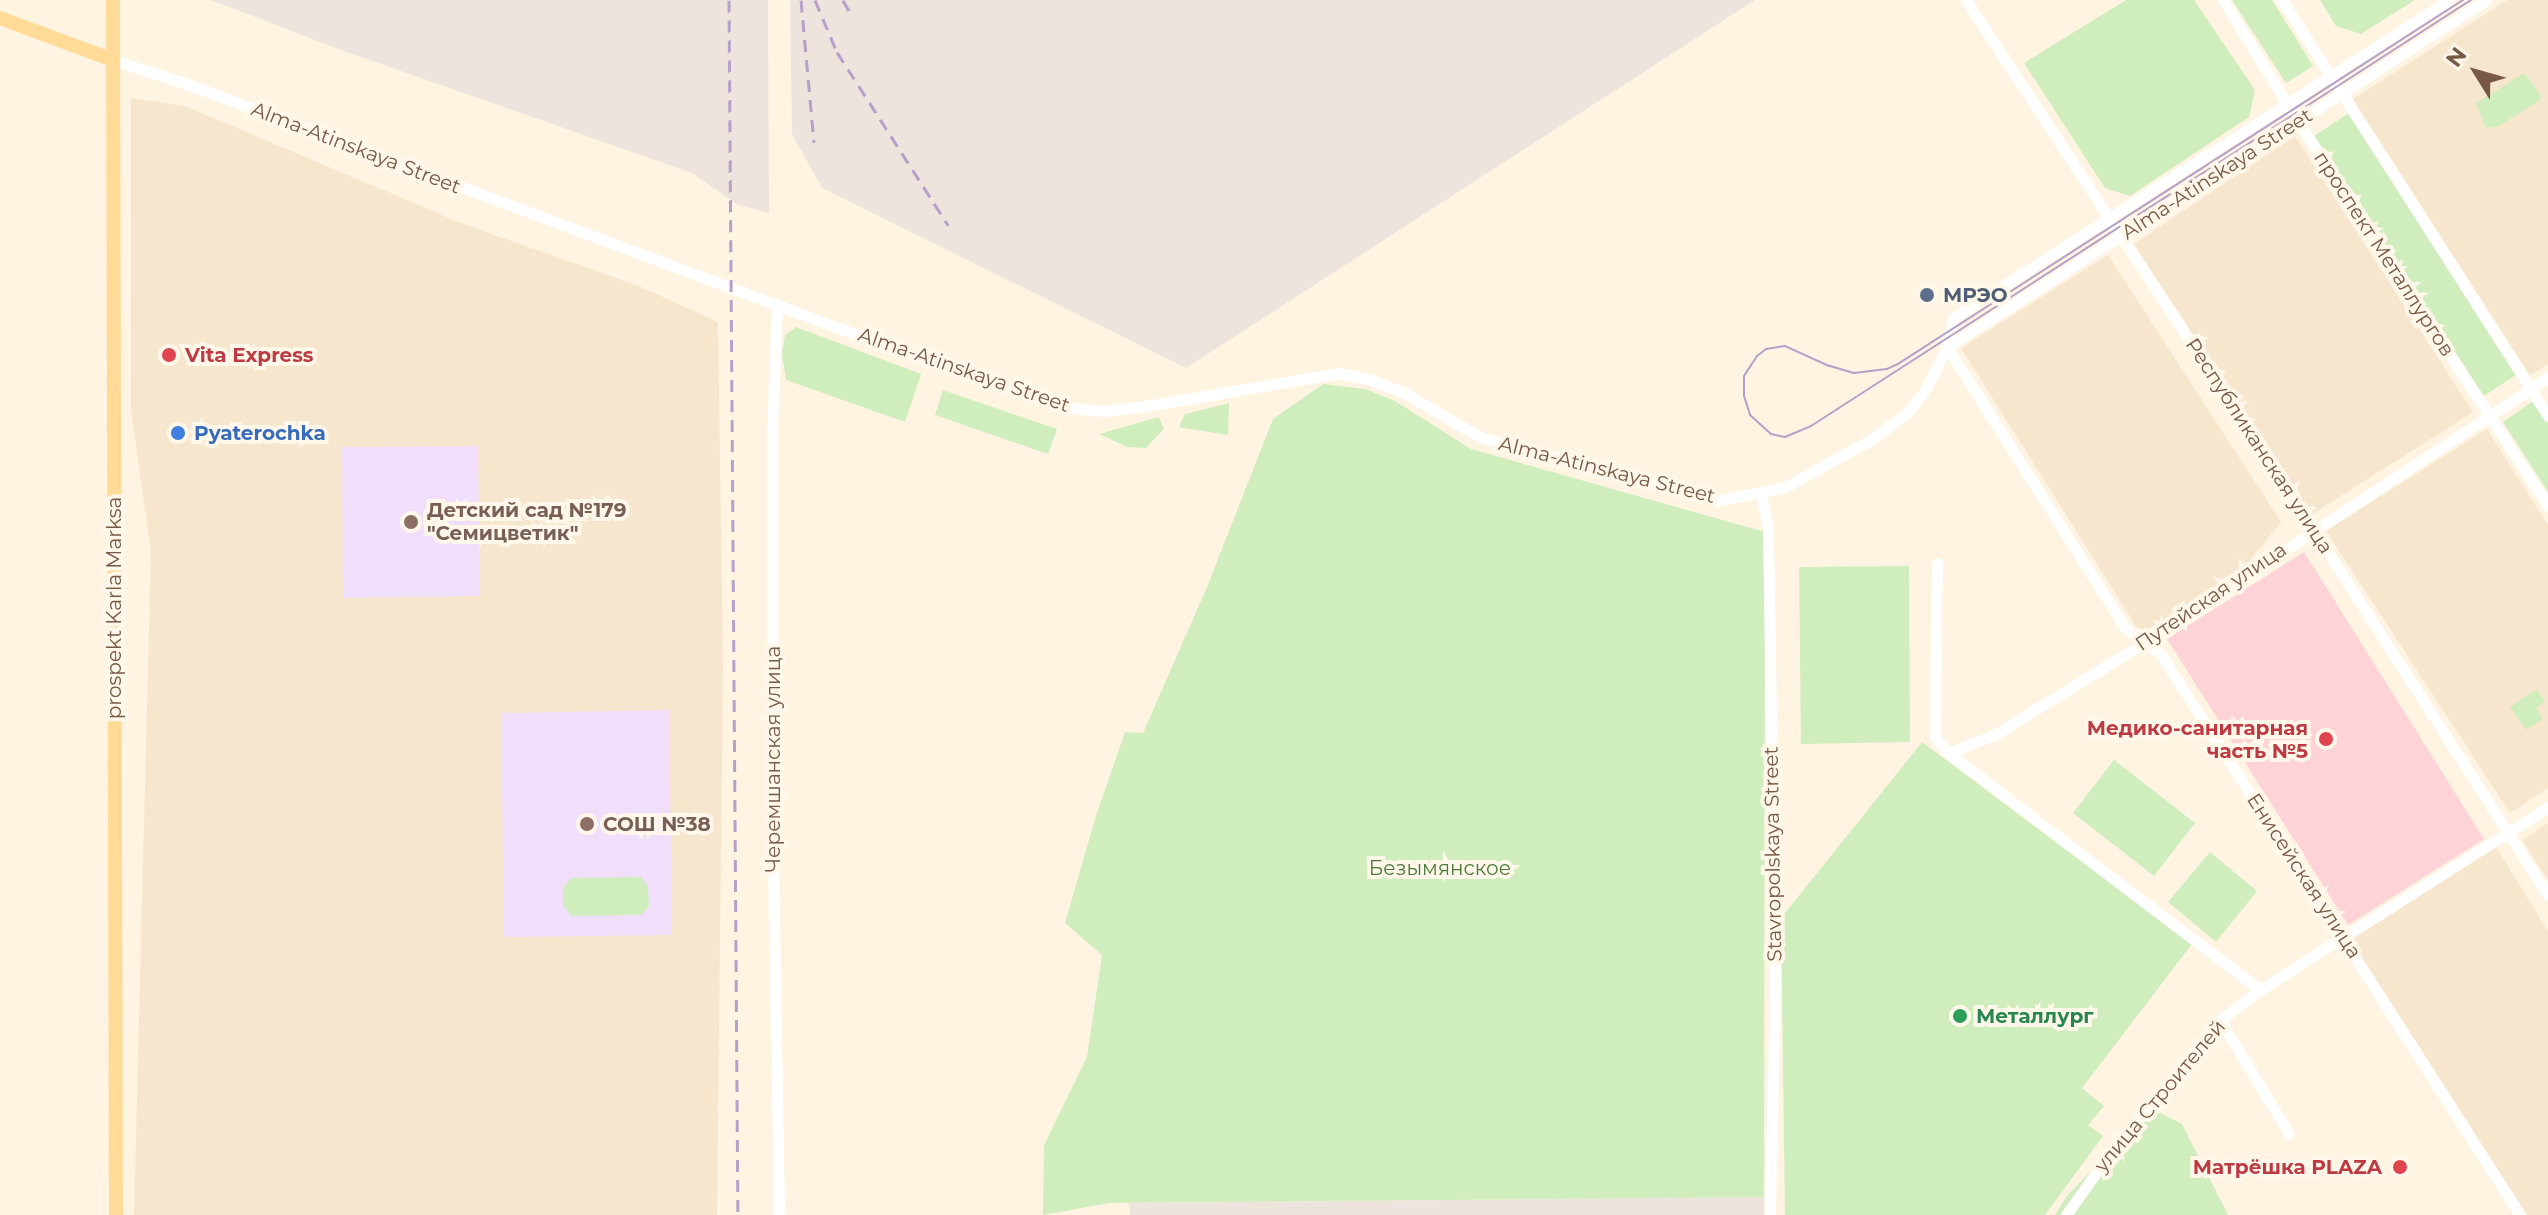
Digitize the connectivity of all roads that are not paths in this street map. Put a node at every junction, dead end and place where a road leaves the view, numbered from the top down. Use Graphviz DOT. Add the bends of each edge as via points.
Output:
graph roads {
  1 [pos="113,0"];
  2 [pos="1966,0"];
  3 [pos="2223,0"];
  4 [pos="2282,0"];
  5 [pos="2449,0"];
  6 [pos="2486,0"];
  7 [pos="0,18"];
  8 [pos="113,60"];
  9 [pos="2331,76"];
  10 [pos="2341,92"];
  11 [pos="2289,103"];
  12 [pos="2298,121"];
  13 [pos="2111,220"];
  14 [pos="2121,236"];
  15 [pos="777,304"];
  16 [pos="1947,347"];
  17 [pos="2548,377"];
  18 [pos="2530,388"];
  19 [pos="2489,415"];
  20 [pos="2548,416"];
  21 [pos="1761,494"];
  22 [pos="2548,506"];
  23 [pos="2313,529"];
  24 [pos="1937,563"];
  25 [pos="2145,642"];
  26 [pos="1948,753"];
  27 [pos="2548,807"];
  28 [pos="2507,833"];
  29 [pos="2548,895"];
  30 [pos="2345,939"];
  31 [pos="2260,990"];
  32 [pos="2220,1020"];
  33 [pos="2289,1134"];
  34 [pos="116,1215"];
  35 [pos="779,1215"];
  36 [pos="1770,1215"];
  37 [pos="2066,1215"];
  38 [pos="2520,1215"];
  1 -- 8 [label="main road, prospekt Karla Marksa"];
  2 -- 13 [label="street, Республиканская улица"];
  3 -- 11 [label="street, проспект Металлургов"];
  4 -- 9 [label="street"];
  5 -- 9 [label="street, Alma-Atinskaya Street"];
  6 -- 10 [label="street, Alma-Atinskaya Street"];
  7 -- 8 [label="main road, Alma-Atinskaya Street"];
  8 -- 15 [label="street, Alma-Atinskaya Street"];
  8 -- 34 [label="main road, prospekt Karla Marksa"];
  9 -- 10 [label="street"];
  9 -- 11 [label="street, Alma-Atinskaya Street"];
  10 -- 12 [label="street, Alma-Atinskaya Street"];
  10 -- 18 [label="street"];
  11 -- 12 [label="street, проспект Металлургов"];
  11 -- 13 [label="street, Alma-Atinskaya Street"];
  12 -- 14 [label="street, Alma-Atinskaya Street"];
  12 -- 19 [label="street, проспект Металлургов"];
  13 -- 14 [label="street, Республиканская улица"];
  13 -- 16 [label="street, Alma-Atinskaya Street" via="1953,318"];
  14 -- 16 [label="street, Alma-Atinskaya Street"];
  14 -- 23 [label="street, Республиканская улица"];
  15 -- 21 [label="street, Alma-Atinskaya Street" via="940,366 1078,409 1136,407 1339,373 1403,392 1480,437 1540,455 1716,501"];
  15 -- 35 [label="street, Черемшанская улица" via="772,804"];
  16 -- 21 [label="street, Alma-Atinskaya Street" via="1907,413 1858,447 1785,487"];
  16 -- 25 [label="street, Енисейская улица" via="2125,628"];
  17 -- 18 [label="street, Путейская улица"];
  18 -- 19 [label="street, Путейская улица"];
  18 -- 20 [label="street"];
  19 -- 22 [label="street, проспект Металлургов"];
  19 -- 23 [label="street, Путейская улица"];
  21 -- 36 [label="street, Stavropolskaya Street" via="1768,528 1775,989"];
  23 -- 25 [label="street, Путейская улица"];
  23 -- 28 [label="street, Республиканская улица"];
  24 -- 26 [label="street" via="1935,737"];
  25 -- 26 [label="street, Путейская улица" via="1996,734"];
  25 -- 30 [label="street, Енисейская улица" via="2160,653"];
  26 -- 31 [label="street"];
  27 -- 28 [label="street, улица Строителей"];
  28 -- 29 [label="street, Республиканская улица"];
  28 -- 30 [label="street, улица Строителей"];
  30 -- 31 [label="street, улица Строителей"];
  30 -- 38 [label="street, Енисейская улица"];
  31 -- 32 [label="street, улица Строителей"];
  32 -- 33 [label="street"];
  32 -- 37 [label="street, улица Строителей"];
}
